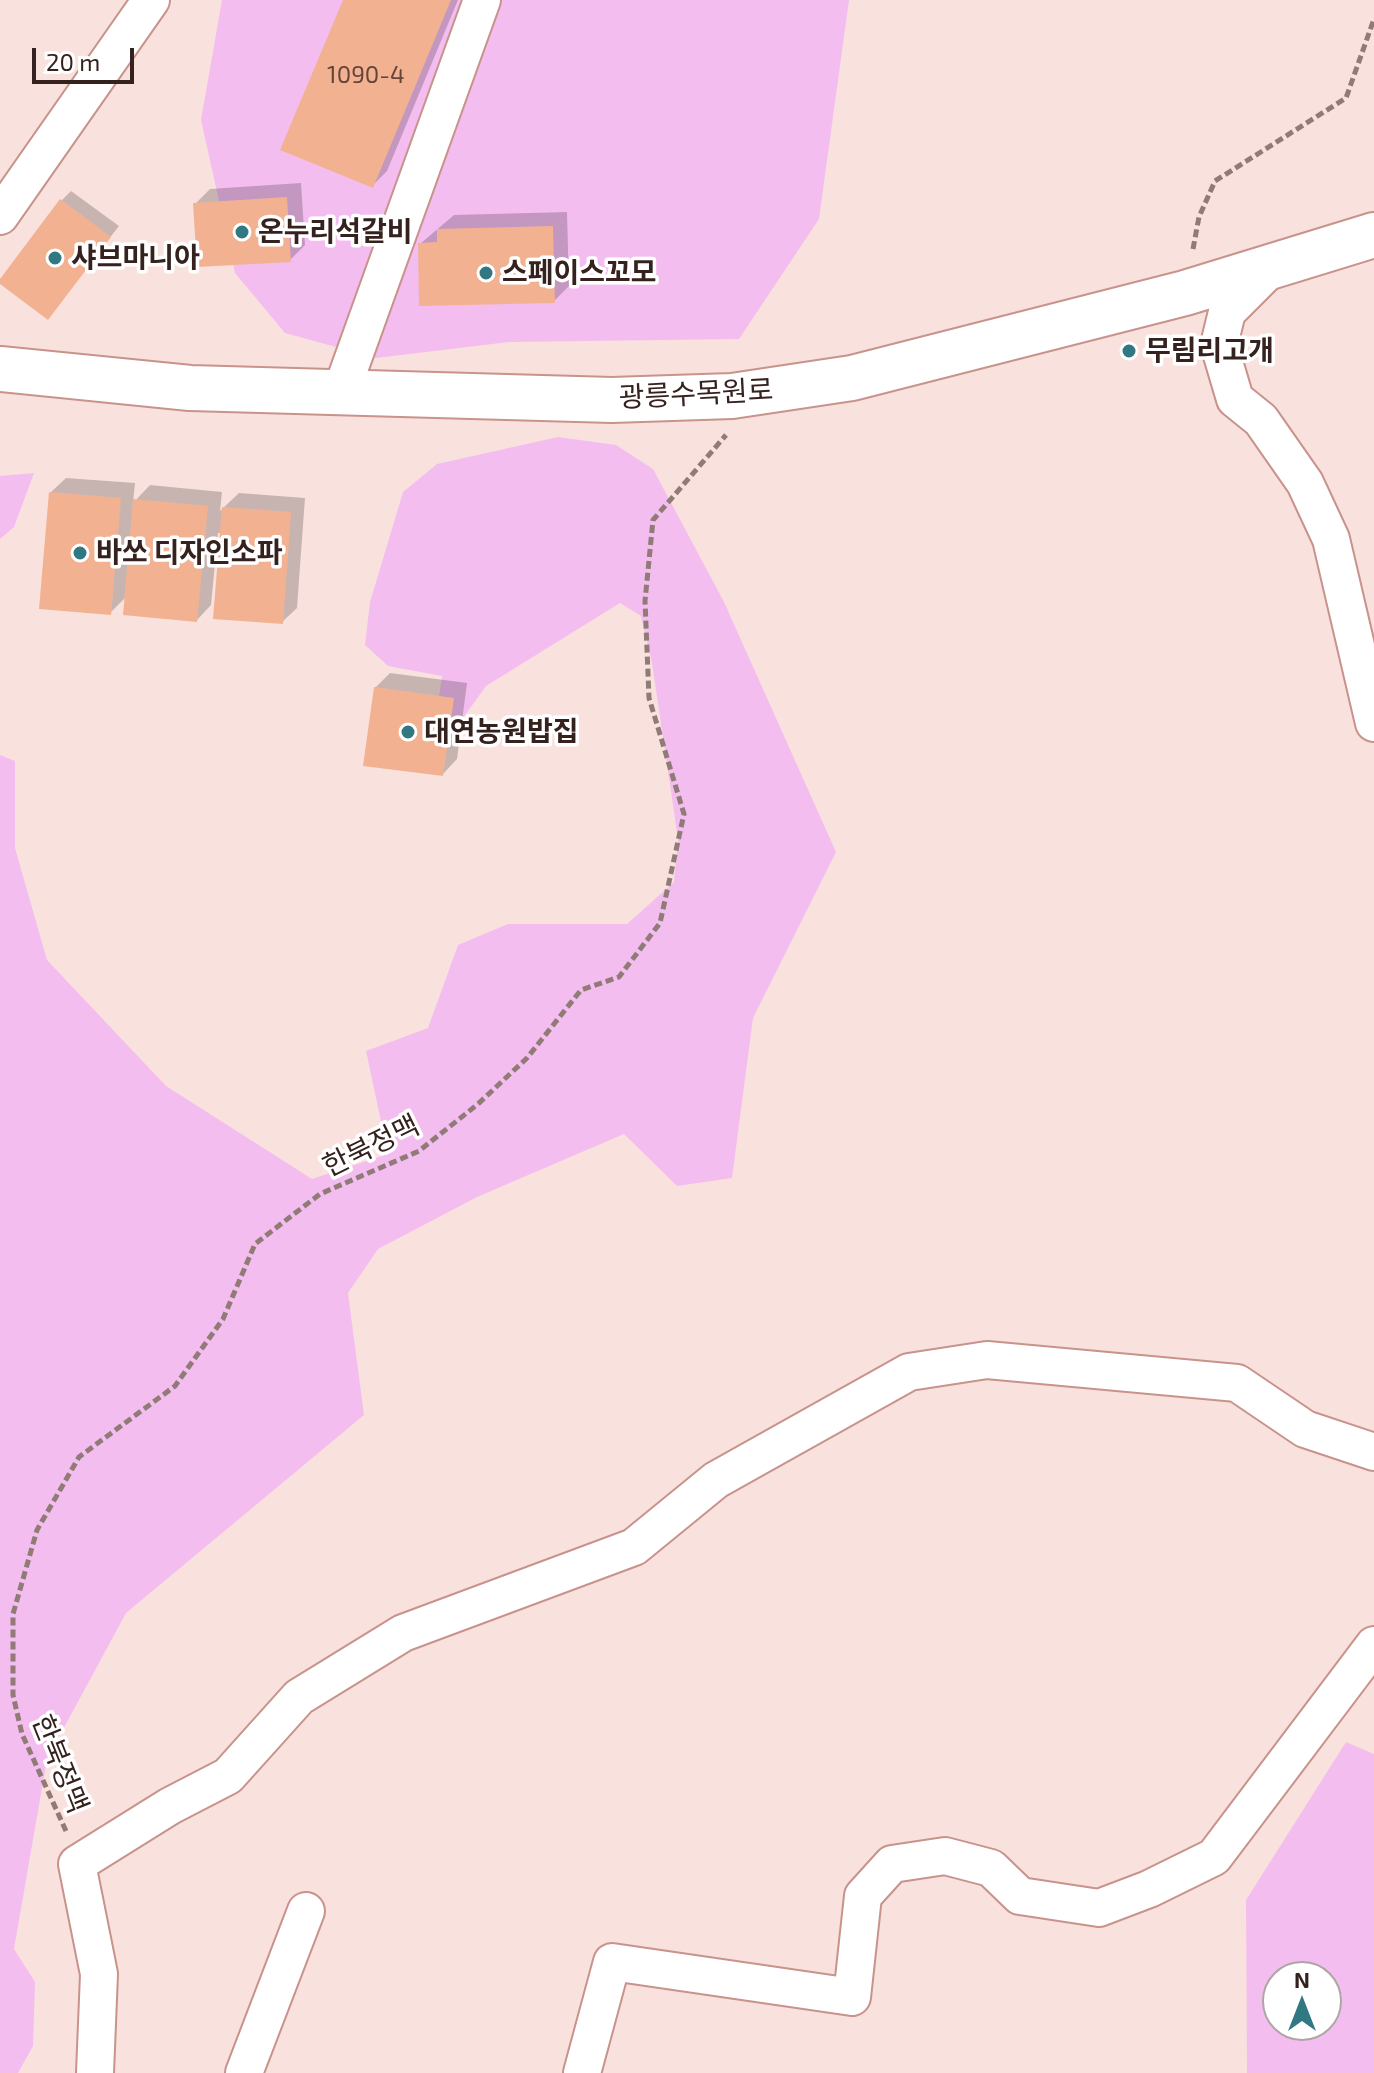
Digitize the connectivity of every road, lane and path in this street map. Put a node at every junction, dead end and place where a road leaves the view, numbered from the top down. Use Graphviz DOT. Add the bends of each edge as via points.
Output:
graph roads {
  1 [pos="151,0"];
  2 [pos="482,0"];
  3 [pos="1374,19"];
  4 [pos="0,216"];
  5 [pos="1374,235"];
  6 [pos="1273,266"];
  7 [pos="1185,293"];
  8 [pos="0,369"];
  9 [pos="341,392"];
  10 [pos="728,433"];
  11 [pos="1374,723"];
  12 [pos="1374,1452"];
  13 [pos="1374,1645"];
  14 [pos="77,1864"];
  15 [pos="306,1911"];
  16 [pos="95,2073"];
  17 [pos="244,2073"];
  18 [pos="582,2073"];
  1 -- 4 [label="street"];
  2 -- 9 [label="street"];
  3 -- 7 [label="path" via="1346,98 1215,181 1199,217"];
  5 -- 6 [label="street, 광릉수목원로"];
  6 -- 7 [label="street, 광릉수목원로"];
  6 -- 11 [label="street" via="1227,312 1219,345 1235,399 1261,420 1305,483 1331,539"];
  7 -- 9 [label="street, 광릉수목원로" via="852,378 770,392 612,400"];
  8 -- 9 [label="street, 광릉수목원로" via="190,388"];
  10 -- 14 [label="path, 한북정맥" via="653,520 645,601 649,698 684,814 660,923 619,977 581,990 527,1058 466,1114 419,1151 320,1194 255,1244 223,1319 175,1386 79,1457 37,1530 13,1614 13,1695 22,1734 56,1803"];
  12 -- 14 [label="street" via="1305,1429 1237,1383 987,1360 909,1372 716,1480 634,1547 403,1633 299,1697 228,1776"];
  13 -- 18 [label="street" via="1214,1857 1099,1908 1020,1896 991,1868 945,1856 892,1864 863,1896 852,1997 612,1962"];
  14 -- 16 [label="street" via="99,1974"];
  15 -- 17 [label="street"];
}
